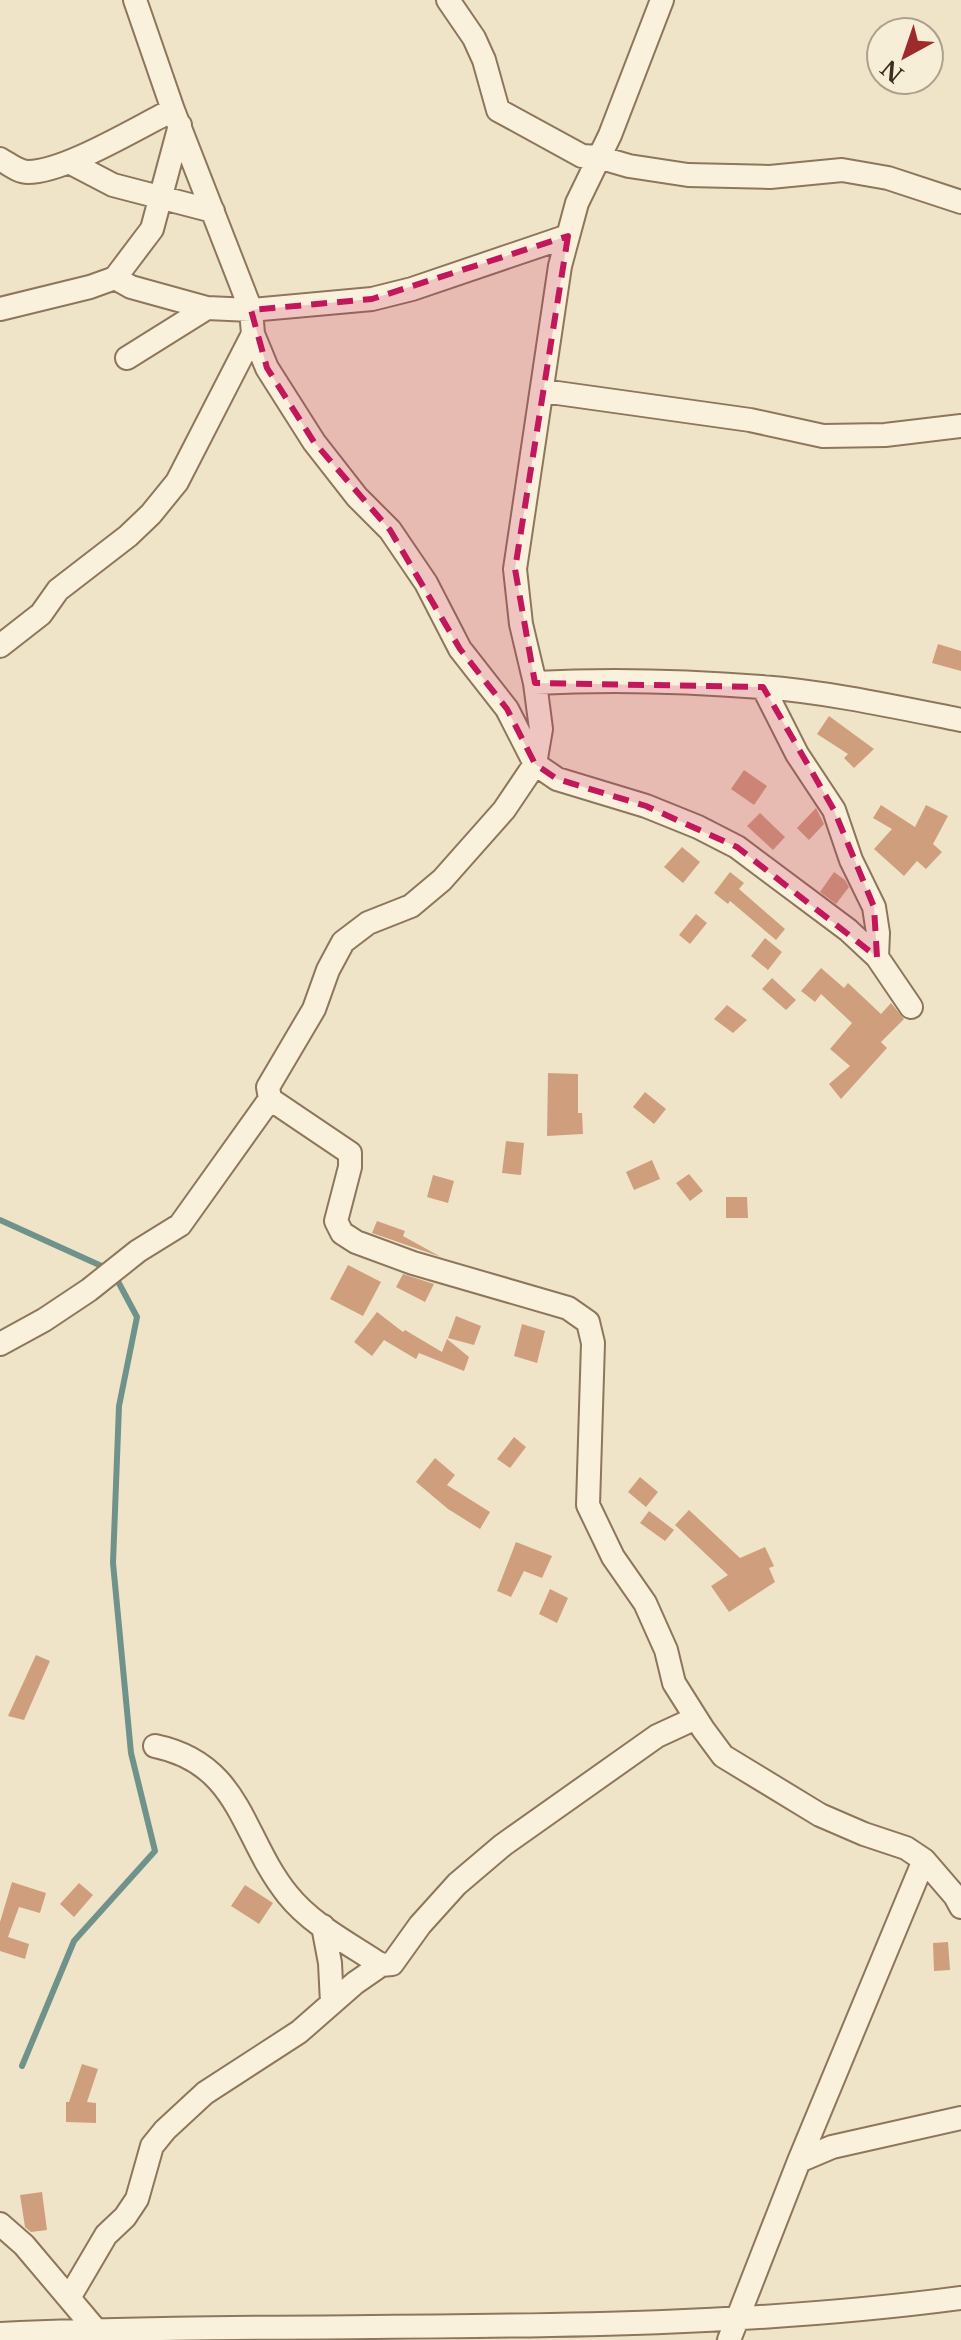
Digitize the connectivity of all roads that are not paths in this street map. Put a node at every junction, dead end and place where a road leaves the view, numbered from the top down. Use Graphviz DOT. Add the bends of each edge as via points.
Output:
graph roads {
  1 [pos="135,0"];
  2 [pos="448,0"];
  3 [pos="662,0"];
  4 [pos="176,117"];
  5 [pos="598,157"];
  6 [pos="0,159"];
  7 [pos="69,162"];
  8 [pos="160,198"];
  9 [pos="961,202"];
  10 [pos="213,211"];
  11 [pos="568,236"];
  12 [pos="115,278"];
  13 [pos="207,308"];
  14 [pos="0,309"];
  15 [pos="251,310"];
  16 [pos="253,334"];
  17 [pos="127,358"];
  18 [pos="543,391"];
  19 [pos="961,426"];
  20 [pos="0,646"];
  21 [pos="535,683"];
  22 [pos="763,687"];
  23 [pos="961,720"];
  24 [pos="535,764"];
  25 [pos="877,957"];
  26 [pos="911,1007"];
  27 [pos="270,1099"];
  28 [pos="0,1344"];
  29 [pos="696,1718"];
  30 [pos="155,1746"];
  31 [pos="924,1860"];
  32 [pos="961,1907"];
  33 [pos="323,1926"];
  34 [pos="381,1965"];
  35 [pos="332,2003"];
  36 [pos="961,2118"];
  37 [pos="811,2131"];
  38 [pos="832,2147"];
  39 [pos="799,2161"];
  40 [pos="0,2224"];
  41 [pos="69,2298"];
  42 [pos="961,2298"];
  43 [pos="95,2329"];
  44 [pos="732,2332"];
  45 [pos="0,2334"];
  46 [pos="300,2336"];
  1 -- 4 [label="street"];
  2 -- 5 [label="street" via="479,49 498,110 582,156"];
  3 -- 5 [label="street"];
  4 -- 7 [label="street"];
  4 -- 8 [label="street"];
  4 -- 10 [label="street"];
  5 -- 9 [label="street" via="688,175 770,177 842,170 888,178"];
  5 -- 11 [label="street"];
  6 -- 7 [label="street" via="31,173"];
  7 -- 8 [label="street" via="113,185"];
  8 -- 10 [label="street"];
  8 -- 12 [label="street" via="152,229"];
  10 -- 15 [label="street"];
  11 -- 15 [label="street" via="399,293"];
  11 -- 18 [label="street"];
  12 -- 13 [label="street"];
  12 -- 14 [label="street"];
  13 -- 15 [label="street"];
  13 -- 17 [label="street"];
  15 -- 16 [label="street"];
  16 -- 20 [label="street" via="177,482 128,536 58,590 41,614"];
  16 -- 24 [label="street" via="267,368 314,442 390,530 426,583 460,649 507,709"];
  18 -- 19 [label="street" via="750,420 823,436"];
  18 -- 21 [label="street" via="515,569"];
  21 -- 22 [label="street"];
  21 -- 24 [label="street" via="541,729"];
  22 -- 23 [label="street"];
  22 -- 25 [label="street" via="797,754 834,810 874,907"];
  24 -- 25 [label="street" via="557,779 646,806 737,847"];
  24 -- 27 [label="street" via="504,810 442,880 411,906 368,923 343,942 314,1009 268,1087"];
  25 -- 26 [label="street"];
  27 -- 28 [label="street" via="180,1225 44,1320"];
  27 -- 29 [label="street" via="350,1153 336,1221 342,1233 413,1263 568,1308 588,1322 593,1343 588,1505 613,1557 645,1603 674,1683"];
  29 -- 31 [label="street" via="723,1756 820,1815"];
  29 -- 34 [label="street" via="657,1736 503,1845 457,1884 392,1964"];
  30 -- 33 [label="street" via="179,1751 205,1767 230,1795 266,1865 290,1898"];
  31 -- 32 [label="street"];
  31 -- 37 [label="street"];
  33 -- 34 [label="street"];
  33 -- 35 [label="street"];
  34 -- 35 [label="street"];
  35 -- 41 [label="street" via="299,2032 205,2093 165,2130 152,2146 137,2199 106,2235"];
  36 -- 38 [label="street"];
  37 -- 38 [label="street"];
  37 -- 39 [label="street"];
  38 -- 39 [label="street"];
  39 -- 44 [label="street"];
  40 -- 41 [label="street"];
  41 -- 43 [label="street"];
  42 -- 44 [label="street"];
  43 -- 45 [label="street"];
  43 -- 46 [label="street"];
  44 -- 46 [label="street"];
}
